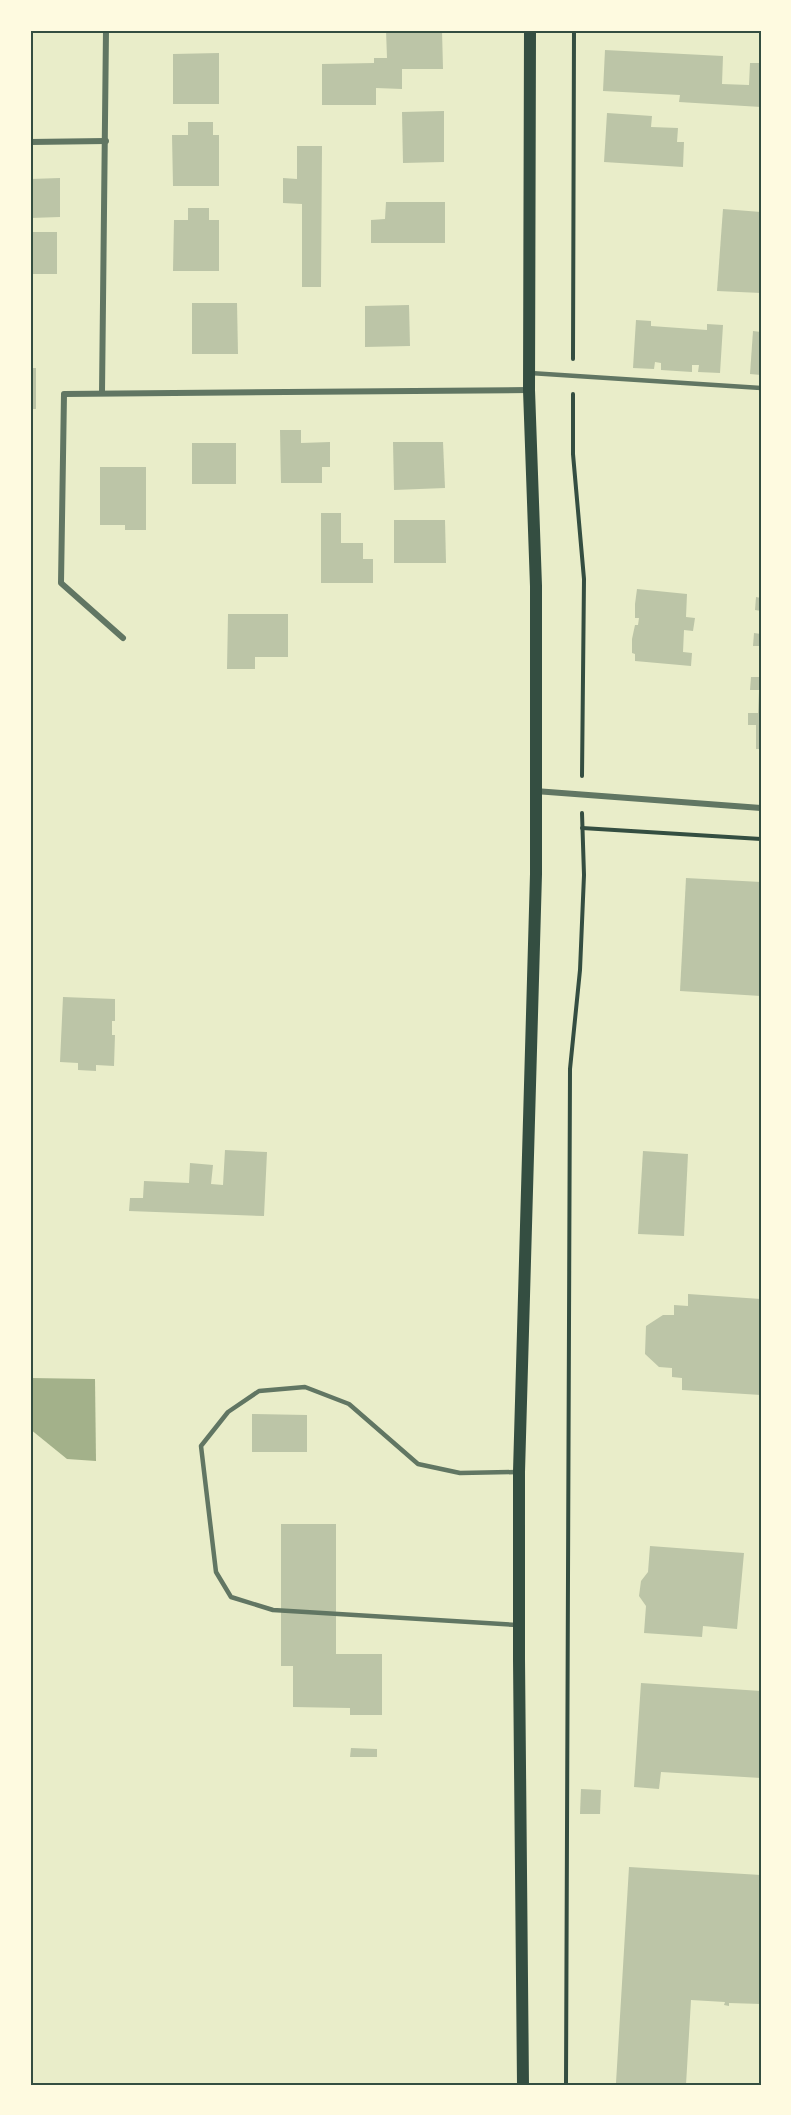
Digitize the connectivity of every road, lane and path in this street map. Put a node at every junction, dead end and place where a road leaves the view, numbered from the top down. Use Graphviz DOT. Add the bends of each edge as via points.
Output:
graph roads {
  1 [pos="106,30"];
  2 [pos="530,30"];
  3 [pos="574,30"];
  4 [pos="106,141"];
  5 [pos="30,142"];
  6 [pos="530,373"];
  7 [pos="573,375"];
  8 [pos="761,388"];
  9 [pos="529,390"];
  10 [pos="102,393"];
  11 [pos="123,638"];
  12 [pos="535,791"];
  13 [pos="582,794"];
  14 [pos="761,808"];
  15 [pos="582,828"];
  16 [pos="761,839"];
  17 [pos="519,1472"];
  18 [pos="519,1625"];
  19 [pos="523,2085"];
  20 [pos="566,2085"];
  1 -- 4 [label="street"];
  2 -- 6 [label="main road"];
  3 -- 7 [label="path"];
  4 -- 5 [label="street"];
  4 -- 10 [label="street"];
  6 -- 7 [label="lane"];
  6 -- 9 [label="main road"];
  7 -- 8 [label="lane"];
  7 -- 13 [label="path" via="573,454 584,579"];
  9 -- 10 [label="street"];
  9 -- 12 [label="main road" via="536,586"];
  10 -- 11 [label="street" via="64,394 61,583"];
  12 -- 13 [label="street"];
  12 -- 17 [label="main road"];
  13 -- 14 [label="street"];
  13 -- 15 [label="path"];
  15 -- 16 [label="path"];
  15 -- 20 [label="path" via="580,970 570,1069"];
  17 -- 18 [label="main road"];
  17 -- 18 [label="lane" via="460,1473 418,1464 349,1404 305,1388 259,1391 228,1412 201,1446 216,1572 231,1597 273,1610"];
  18 -- 19 [label="main road"];
}
